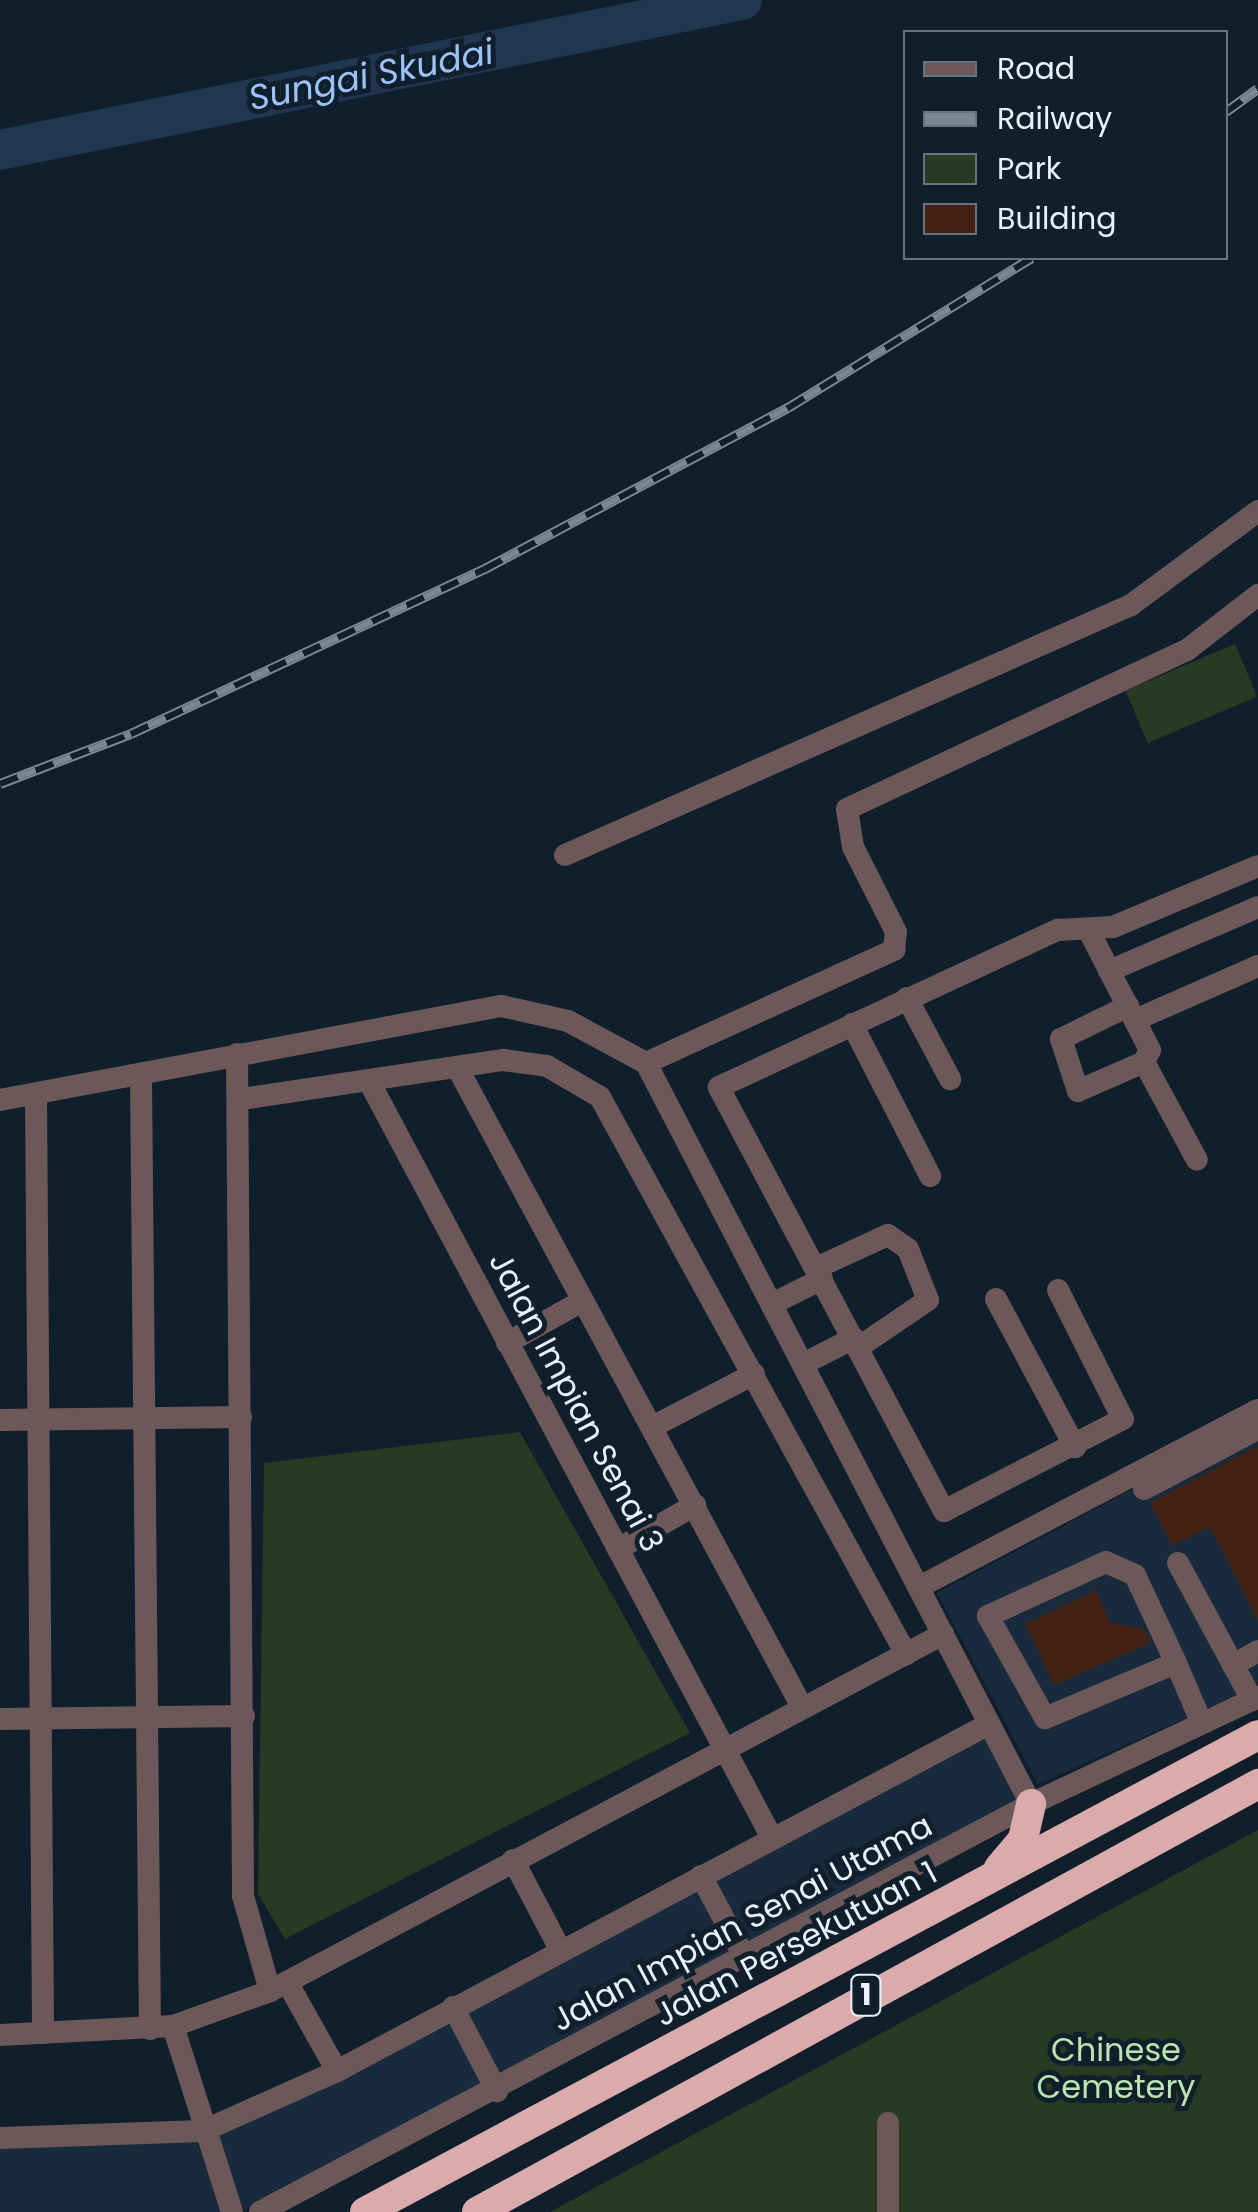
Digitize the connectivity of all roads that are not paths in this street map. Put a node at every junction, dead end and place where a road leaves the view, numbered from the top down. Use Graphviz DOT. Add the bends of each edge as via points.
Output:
graph roads {
  1 [pos="1258,511"];
  2 [pos="1258,594"];
  3 [pos="565,856"];
  4 [pos="1258,866"];
  5 [pos="1258,907"];
  6 [pos="1088,929"];
  7 [pos="1258,966"];
  8 [pos="1110,971"];
  9 [pos="908,998"];
  10 [pos="1131,1013"];
  11 [pos="852,1024"];
  12 [pos="236,1054"];
  13 [pos="1144,1062"];
  14 [pos="646,1063"];
  15 [pos="457,1067"];
  16 [pos="141,1076"];
  17 [pos="950,1079"];
  18 [pos="371,1085"];
  19 [pos="36,1094"];
  20 [pos="240,1098"];
  21 [pos="0,1100"];
  22 [pos="1198,1160"];
  23 [pos="930,1176"];
  24 [pos="819,1274"];
  25 [pos="1058,1290"];
  26 [pos="996,1299"];
  27 [pos="582,1301"];
  28 [pos="772,1304"];
  29 [pos="507,1343"];
  30 [pos="856,1343"];
  31 [pos="803,1364"];
  32 [pos="754,1374"];
  33 [pos="1258,1410"];
  34 [pos="240,1416"];
  35 [pos="146,1418"];
  36 [pos="40,1419"];
  37 [pos="0,1420"];
  38 [pos="652,1427"];
  39 [pos="1246,1429"];
  40 [pos="1075,1446"];
  41 [pos="1144,1488"];
  42 [pos="695,1505"];
  43 [pos="618,1549"];
  44 [pos="1178,1563"];
  45 [pos="919,1587"];
  46 [pos="943,1634"];
  47 [pos="1258,1651"];
  48 [pos="906,1654"];
  49 [pos="1176,1663"];
  50 [pos="1234,1665"];
  51 [pos="1255,1698"];
  52 [pos="802,1708"];
  53 [pos="244,1716"];
  54 [pos="148,1718"];
  55 [pos="0,1719"];
  56 [pos="43,1719"];
  57 [pos="989,1724"];
  58 [pos="1202,1724"];
  59 [pos="1258,1735"];
  60 [pos="724,1749"];
  61 [pos="1258,1784"];
  62 [pos="1031,1804"];
  63 [pos="771,1836"];
  64 [pos="513,1860"];
  65 [pos="701,1876"];
  66 [pos="983,1885"];
  67 [pos="560,1950"];
  68 [pos="745,1958"];
  69 [pos="278,1986"];
  70 [pos="453,2006"];
  71 [pos="161,2027"];
  72 [pos="43,2033"];
  73 [pos="0,2035"];
  74 [pos="337,2071"];
  75 [pos="497,2091"];
  76 [pos="888,2123"];
  77 [pos="203,2131"];
  78 [pos="0,2138"];
  79 [pos="232,2212"];
  80 [pos="260,2212"];
  81 [pos="364,2212"];
  82 [pos="476,2212"];
  83 [pos="888,2212"];
  1 -- 3 [label="street" via="1131,605"];
  2 -- 14 [label="street" via="1188,650 847,809 853,847 896,932 894,950"];
  4 -- 6 [label="street"];
  5 -- 8 [label="street"];
  6 -- 8 [label="street"];
  6 -- 9 [label="street" via="1058,930"];
  7 -- 10 [label="street"];
  8 -- 10 [label="street"];
  9 -- 11 [label="street"];
  9 -- 17 [label="street"];
  10 -- 13 [label="street" via="1150,1050"];
  10 -- 13 [label="street" via="1061,1039 1060,1058 1078,1090"];
  11 -- 23 [label="street"];
  11 -- 24 [label="street" via="718,1093"];
  12 -- 14 [label="street" via="519,1006"];
  12 -- 16 [label="street"];
  12 -- 20 [label="street"];
  13 -- 22 [label="street"];
  14 -- 28 [label="street"];
  15 -- 18 [label="street"];
  15 -- 27 [label="street"];
  15 -- 32 [label="street" via="524,1060 600,1098"];
  16 -- 19 [label="street"];
  16 -- 35 [label="street"];
  18 -- 20 [label="street"];
  18 -- 29 [label="street, Jalan Impian Senai 3"];
  19 -- 21 [label="street"];
  19 -- 36 [label="street"];
  20 -- 34 [label="street"];
  24 -- 28 [label="street"];
  24 -- 30 [label="street"];
  24 -- 30 [label="street" via="888,1234 908,1250 928,1300"];
  25 -- 40 [label="street" via="1124,1412 1120,1425"];
  26 -- 40 [label="street"];
  27 -- 29 [label="street"];
  27 -- 38 [label="street"];
  28 -- 31 [label="street"];
  29 -- 43 [label="street, Jalan Impian Senai 3"];
  30 -- 31 [label="street"];
  30 -- 40 [label="street" via="944,1511"];
  31 -- 45 [label="street"];
  32 -- 38 [label="street"];
  32 -- 48 [label="street"];
  33 -- 39 [label="street"];
  34 -- 35 [label="street"];
  34 -- 53 [label="street"];
  35 -- 36 [label="street"];
  35 -- 54 [label="street"];
  36 -- 37 [label="street"];
  36 -- 56 [label="street"];
  38 -- 42 [label="street"];
  39 -- 41 [label="street"];
  39 -- 45 [label="street"];
  42 -- 43 [label="street"];
  42 -- 52 [label="street"];
  43 -- 60 [label="street, Jalan Impian Senai 3"];
  44 -- 50 [label="street"];
  45 -- 46 [label="street"];
  46 -- 48 [label="street"];
  46 -- 57 [label="street"];
  47 -- 50 [label="street"];
  48 -- 52 [label="street"];
  49 -- 49 [label="street" via="1045,1718 988,1616 1106,1562 1135,1575"];
  49 -- 58 [label="street"];
  50 -- 51 [label="street"];
  51 -- 58 [label="street, Jalan Impian Senai Utama"];
  52 -- 60 [label="street"];
  53 -- 54 [label="street"];
  53 -- 69 [label="street" via="243,1896"];
  54 -- 56 [label="street"];
  54 -- 71 [label="street"];
  55 -- 56 [label="street"];
  56 -- 72 [label="street"];
  57 -- 62 [label="street"];
  57 -- 63 [label="street"];
  58 -- 62 [label="street, Jalan Impian Senai Utama"];
  59 -- 66 [label="highway, Jalan Persekutuan 1 / 1"];
  60 -- 63 [label="street, Jalan Impian Senai 3"];
  60 -- 64 [label="street"];
  61 -- 82 [label="highway, 1"];
  62 -- 66 [label="highway" via="1024,1839"];
  62 -- 68 [label="street, Jalan Impian Senai Utama"];
  63 -- 65 [label="street"];
  64 -- 67 [label="street"];
  64 -- 69 [label="street"];
  65 -- 67 [label="street"];
  65 -- 68 [label="street"];
  66 -- 81 [label="highway, Jalan Persekutuan 1 / 1"];
  67 -- 70 [label="street"];
  68 -- 75 [label="street, Jalan Impian Senai Utama"];
  69 -- 71 [label="street"];
  69 -- 74 [label="street"];
  70 -- 74 [label="street"];
  70 -- 75 [label="street"];
  71 -- 72 [label="street"];
  71 -- 77 [label="street"];
  72 -- 73 [label="street"];
  74 -- 77 [label="street"];
  75 -- 80 [label="street, Jalan Impian Senai Utama"];
  76 -- 83 [label="street"];
  77 -- 78 [label="street"];
  77 -- 79 [label="street"];
}
